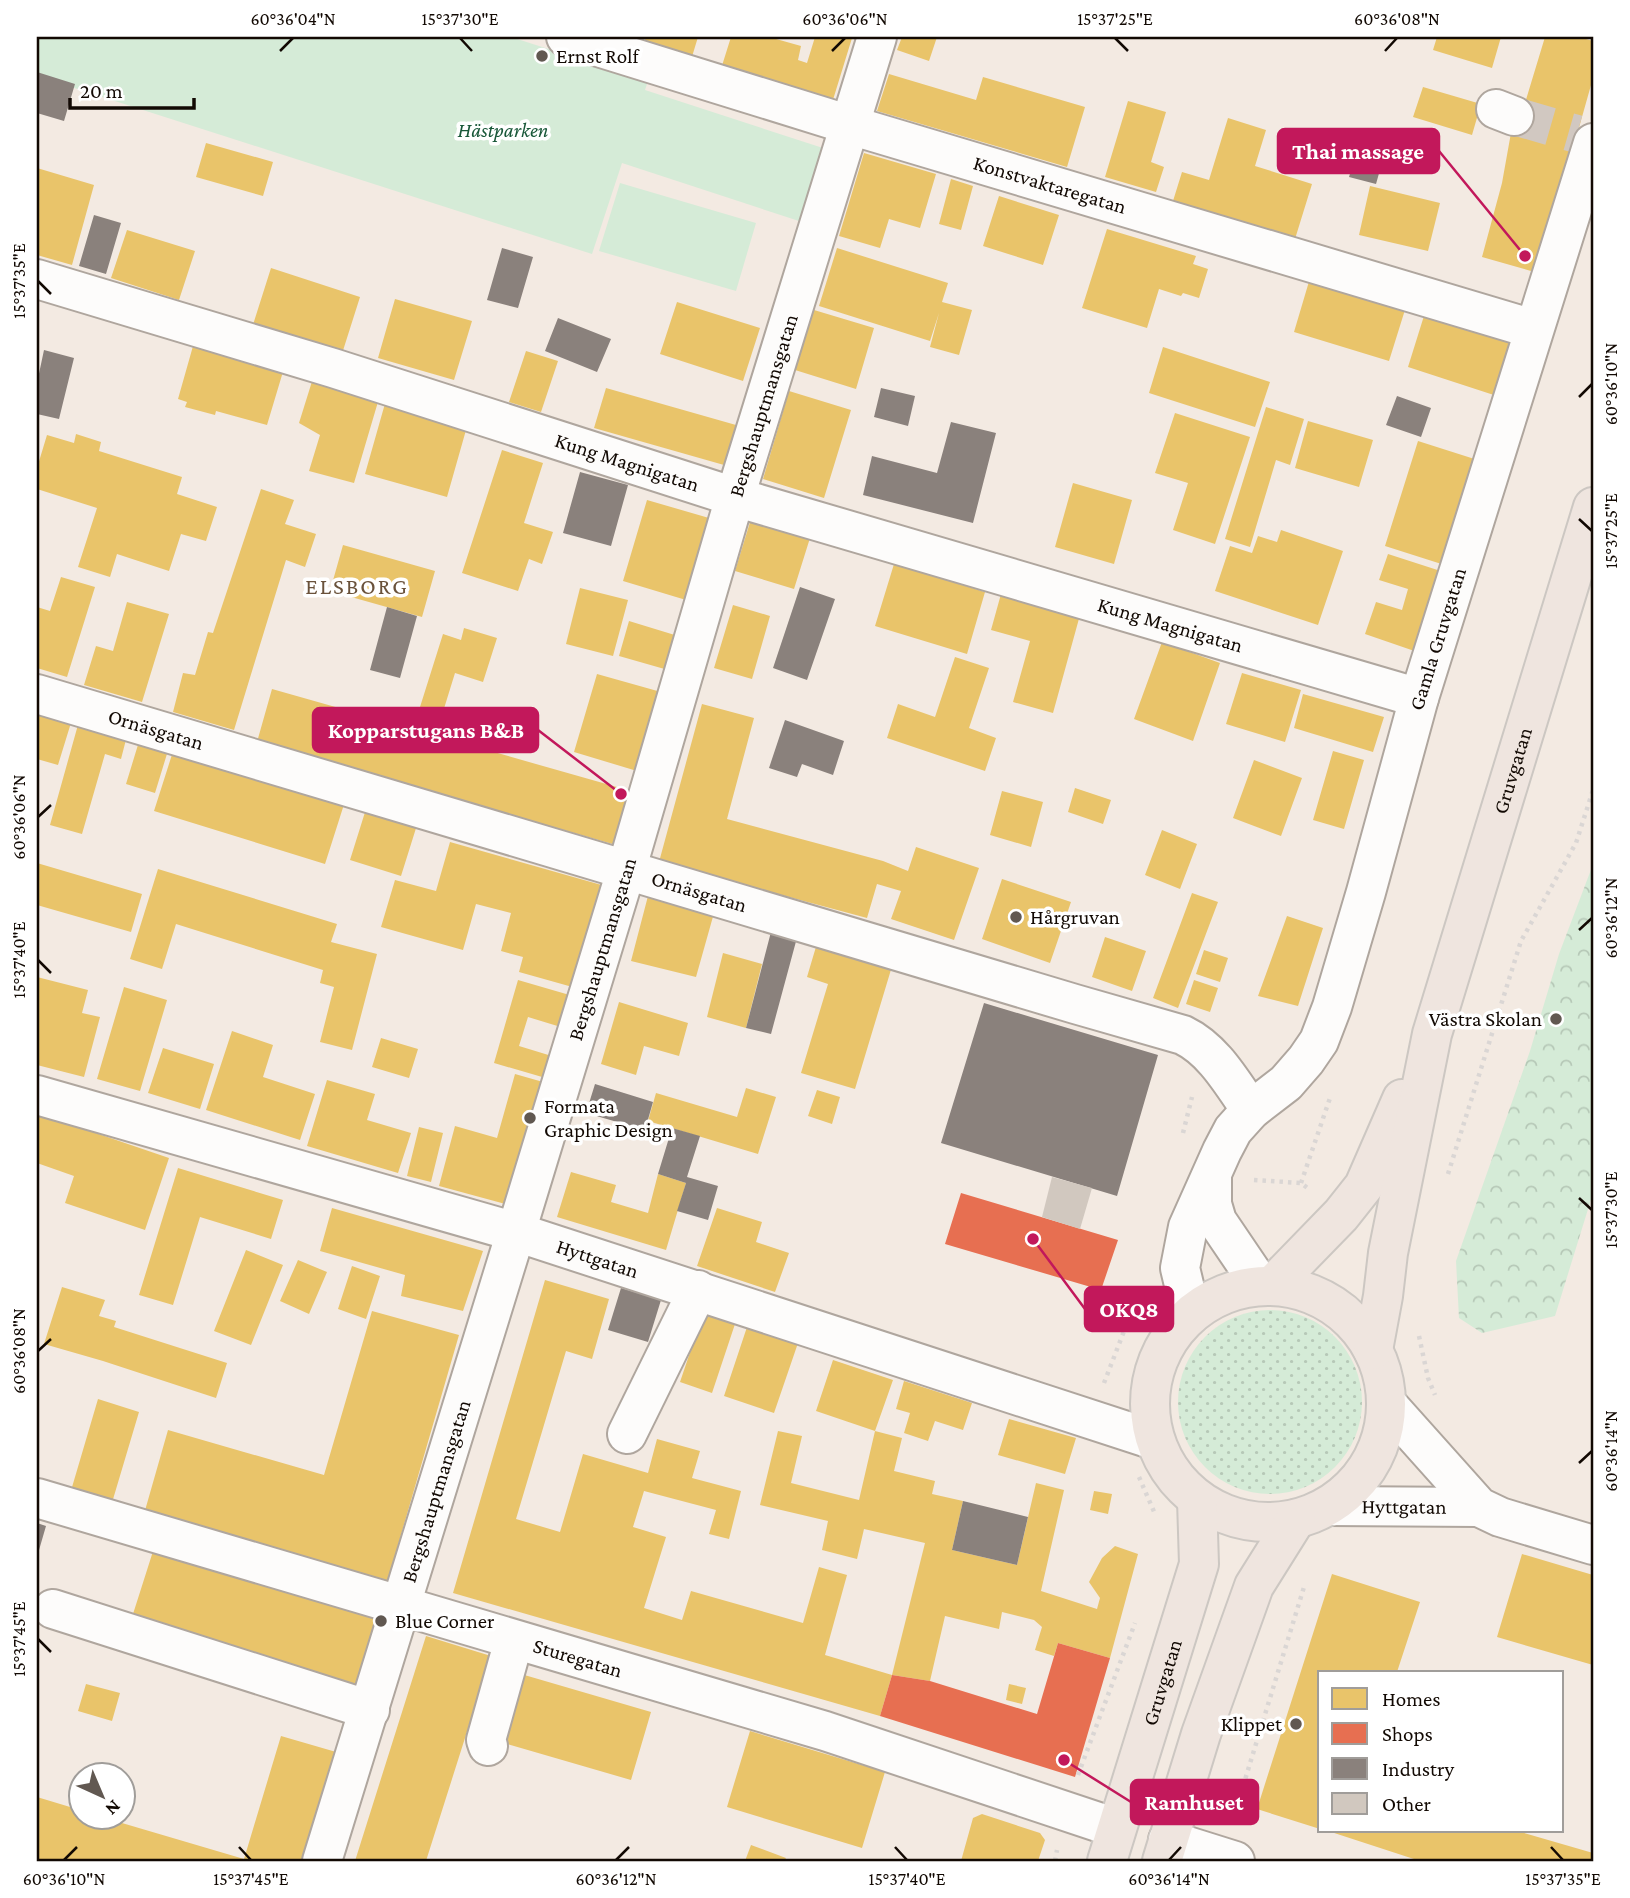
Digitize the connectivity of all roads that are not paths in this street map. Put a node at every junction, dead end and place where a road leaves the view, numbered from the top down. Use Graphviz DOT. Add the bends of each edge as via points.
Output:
graph roads {
  1 [pos="566,37"];
  2 [pos="877,37"];
  3 [pos="850,124"];
  4 [pos="1588,139"];
  5 [pos="37,279"];
  6 [pos="1533,329"];
  7 [pos="735,497"];
  8 [pos="1593,507"];
  9 [pos="37,694"];
  10 [pos="1419,698"];
  11 [pos="626,870"];
  12 [pos="1432,1034"];
  13 [pos="37,1095"];
  14 [pos="1251,1110"];
  15 [pos="1212,1178"];
  16 [pos="516,1232"];
  17 [pos="1267,1286"];
  18 [pos="698,1290"];
  19 [pos="1191,1314"];
  20 [pos="1373,1350"];
  21 [pos="1386,1403"];
  22 [pos="628,1434"];
  23 [pos="1154,1440"];
  24 [pos="37,1498"];
  25 [pos="1197,1500"];
  26 [pos="1479,1507"];
  27 [pos="1313,1513"];
  28 [pos="1593,1545"];
  29 [pos="402,1607"];
  30 [pos="54,1609"];
  31 [pos="513,1640"];
  32 [pos="370,1710"];
  33 [pos="488,1746"];
  34 [pos="1112,1844"];
  35 [pos="1165,1851"];
  36 [pos="1227,1859"];
  37 [pos="322,1861"];
  1 -- 3 [label="street, Konstvaktaregatan"];
  2 -- 3 [label="street, Bergshauptmansgatan"];
  3 -- 6 [label="street, Konstvaktaregatan"];
  3 -- 7 [label="street, Bergshauptmansgatan"];
  4 -- 6 [label="street, Gamla Gruvgatan"];
  5 -- 7 [label="street, Kung Magnigatan"];
  6 -- 10 [label="street, Gamla Gruvgatan"];
  7 -- 10 [label="street, Kung Magnigatan"];
  7 -- 11 [label="street, Bergshauptmansgatan"];
  8 -- 12 [label="main road, Gruvgatan"];
  9 -- 11 [label="street, Ornäsgatan"];
  10 -- 14 [label="street, Gamla Gruvgatan" via="1319,1041 1286,1083"];
  11 -- 14 [label="street, Ornäsgatan" via="1183,1035 1219,1064"];
  11 -- 16 [label="street, Bergshauptmansgatan"];
  12 -- 17 [label="main road, Gruvgatan" via="1364,1186 1340,1216"];
  12 -- 20 [label="main road, Gruvgatan"];
  13 -- 16 [label="street, Hyttgatan"];
  14 -- 15 [label="street, Gamla Gruvgatan" via="1233,1130"];
  15 -- 17 [label="street" via="1217,1221"];
  15 -- 19 [label="street, Gamla Gruvgatan" via="1188,1227 1180,1269"];
  16 -- 18 [label="street, Hyttgatan"];
  16 -- 29 [label="street, Bergshauptmansgatan"];
  17 -- 19 [label="main road" via="1231,1292"];
  17 -- 20 [label="main road" via="1313,1295 1332,1305 1348,1317"];
  18 -- 22 [label="street"];
  18 -- 23 [label="street, Hyttgatan"];
  19 -- 23 [label="main road" via="1174,1331 1154,1372 1150,1394"];
  20 -- 21 [label="main road"];
  21 -- 26 [label="street, Hyttgatan"];
  21 -- 27 [label="main road" via="1377,1451 1365,1472 1349,1491"];
  23 -- 25 [label="main road" via="1164,1463"];
  24 -- 29 [label="street, Sturegatan"];
  25 -- 27 [label="main road" via="1244,1521"];
  25 -- 34 [label="main road, Gruvgatan" via="1199,1564"];
  26 -- 27 [label="street, Hyttgatan"];
  26 -- 28 [label="street, Hyttgatan"];
  27 -- 35 [label="main road" via="1254,1586 1200,1734"];
  29 -- 31 [label="street, Sturegatan"];
  29 -- 32 [label="street, Bergshauptmansgatan"];
  30 -- 32 [label="street"];
  31 -- 33 [label="street"];
  31 -- 34 [label="street, Sturegatan" via="825,1731"];
  32 -- 37 [label="street, Bergshauptmansgatan"];
  35 -- 36 [label="street"];
}
